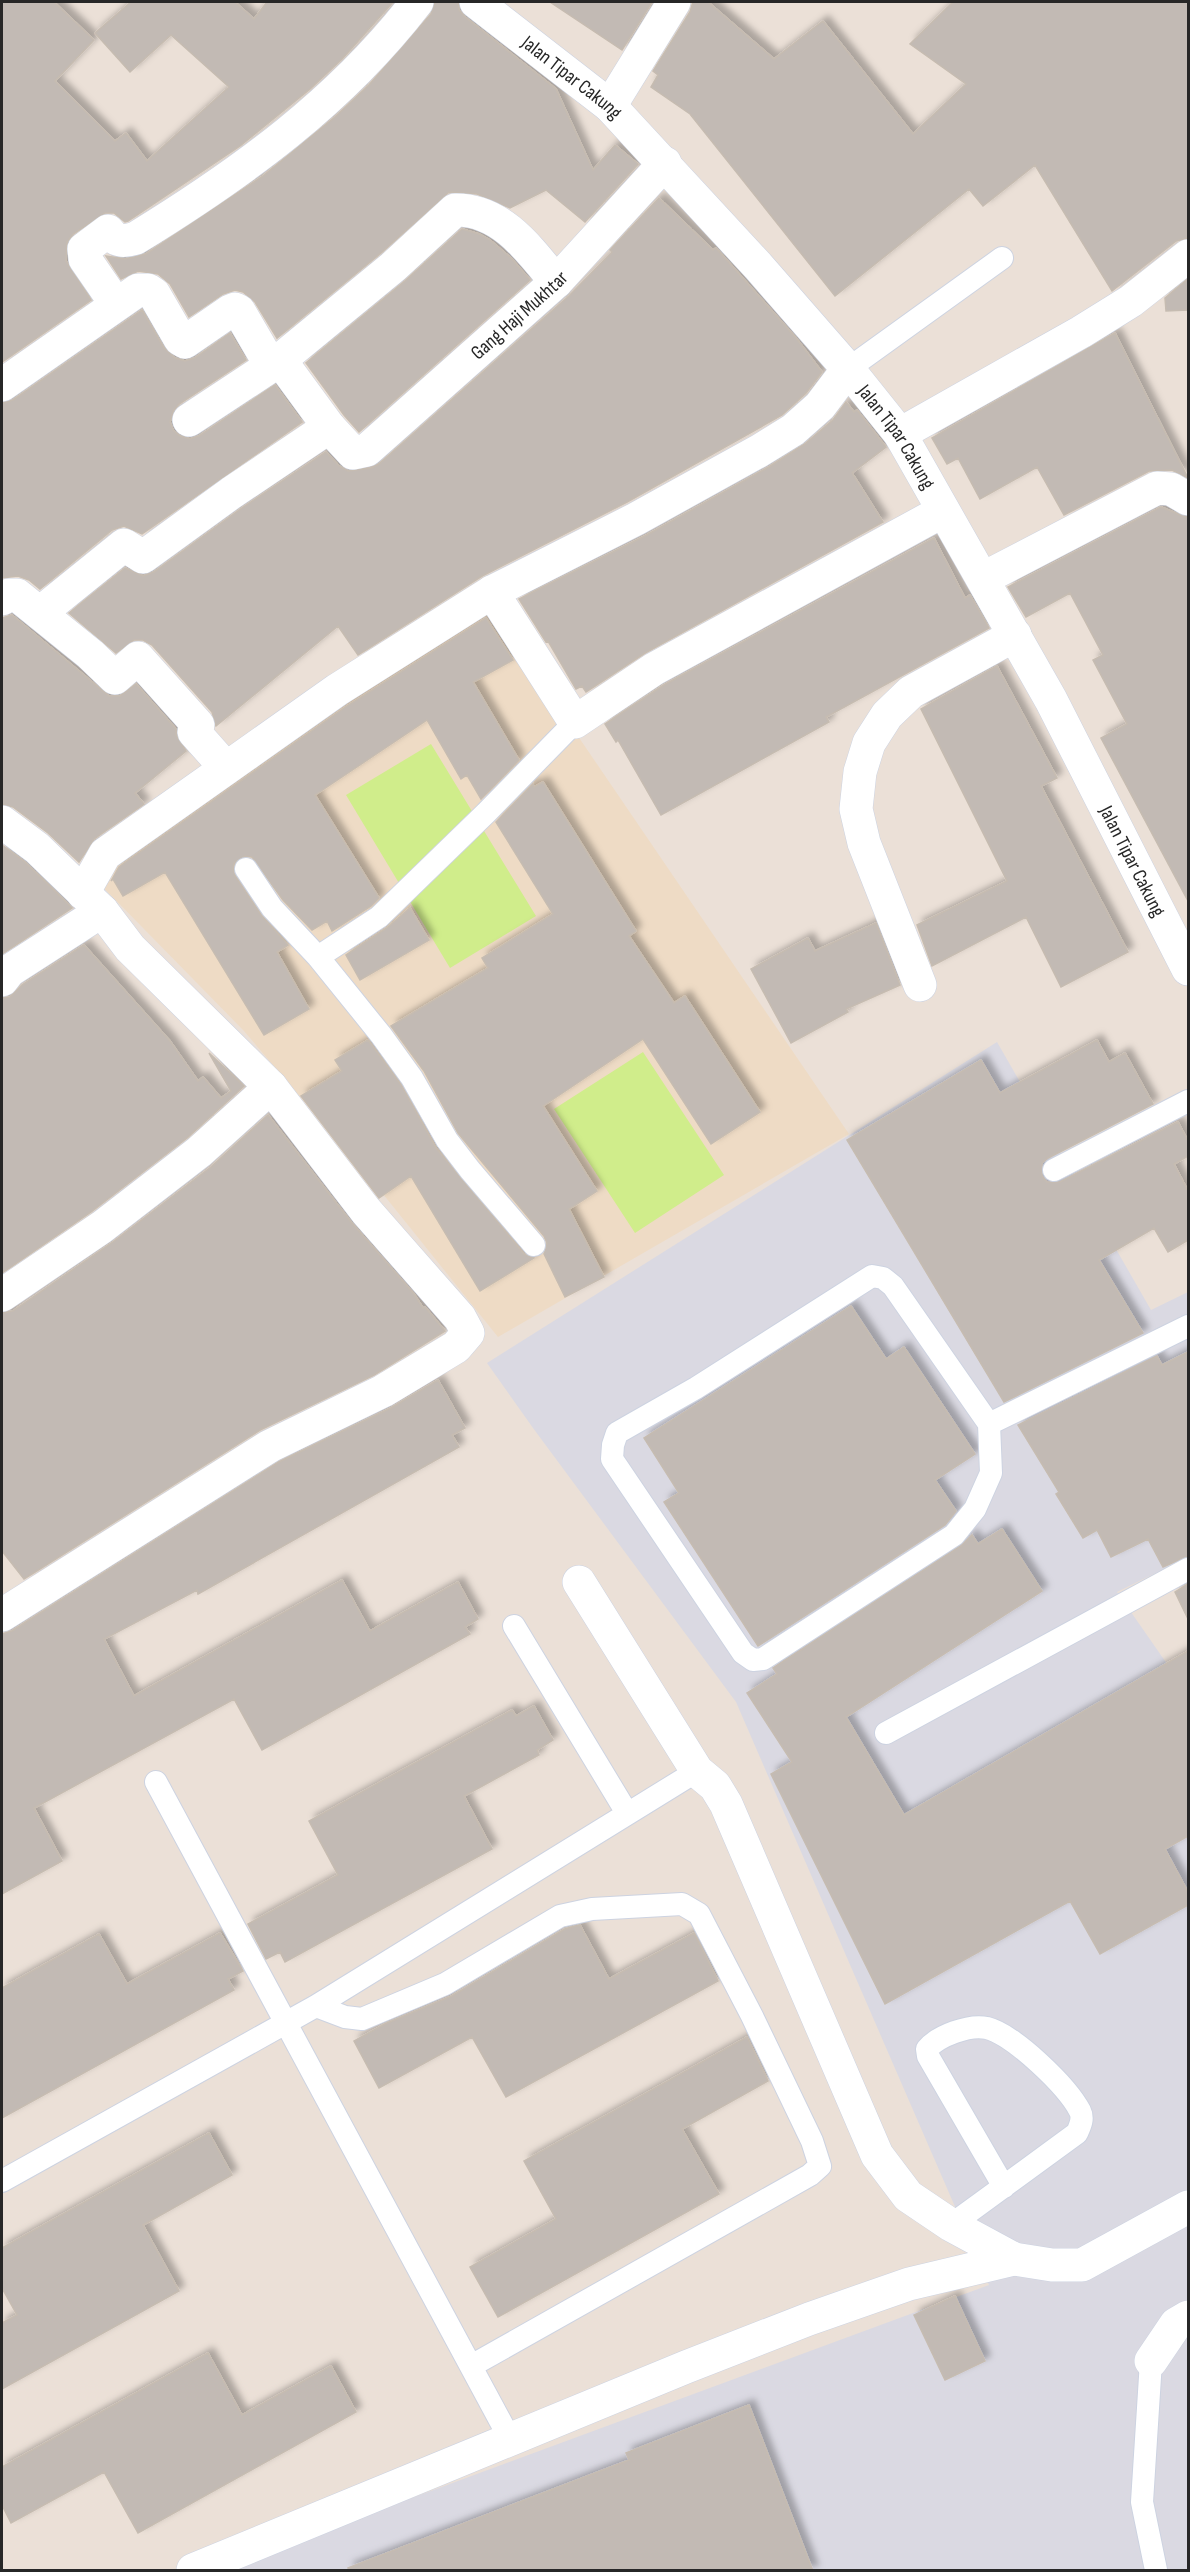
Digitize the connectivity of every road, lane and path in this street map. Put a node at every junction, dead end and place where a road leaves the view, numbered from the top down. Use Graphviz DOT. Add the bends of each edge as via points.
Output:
graph roads {
  1 [pos="417,2"];
  2 [pos="476,2"];
  3 [pos="674,2"];
  4 [pos="609,106"];
  5 [pos="665,163"];
  6 [pos="1188,256"];
  7 [pos="1002,258"];
  8 [pos="556,282"];
  9 [pos="117,304"];
  10 [pos="275,363"];
  11 [pos="848,369"];
  12 [pos="2,385"];
  13 [pos="189,420"];
  14 [pos="329,427"];
  15 [pos="900,434"];
  16 [pos="1188,499"];
  17 [pos="943,511"];
  18 [pos="984,578"];
  19 [pos="492,592"];
  20 [pos="2,599"];
  21 [pos="40,613"];
  22 [pos="1015,635"];
  23 [pos="575,722"];
  24 [pos="226,768"];
  25 [pos="2,822"];
  26 [pos="246,869"];
  27 [pos="93,902"];
  28 [pos="318,957"];
  29 [pos="1188,969"];
  30 [pos="2,980"];
  31 [pos="920,985"];
  32 [pos="271,1087"];
  33 [pos="1188,1101"];
  34 [pos="1054,1170"];
  35 [pos="534,1245"];
  36 [pos="2,1295"];
  37 [pos="1188,1326"];
  38 [pos="989,1424"];
  39 [pos="1188,1569"];
  40 [pos="579,1582"];
  41 [pos="2,1615"];
  42 [pos="514,1626"];
  43 [pos="886,1733"];
  44 [pos="697,1771"];
  45 [pos="156,1782"];
  46 [pos="627,1813"];
  47 [pos="316,2006"];
  48 [pos="285,2024"];
  49 [pos="2,2181"];
  50 [pos="1004,2187"];
  51 [pos="1188,2206"];
  52 [pos="951,2225"];
  53 [pos="1014,2259"];
  54 [pos="1188,2317"];
  55 [pos="1151,2361"];
  56 [pos="471,2366"];
  57 [pos="510,2439"];
  58 [pos="193,2571"];
  59 [pos="1155,2571"];
  1 -- 9 [label="street" via="386,42 267,151 135,238 124,241 108,231 84,249 85,259"];
  2 -- 4 [label="street, Jalan Tipar Cakung"];
  3 -- 4 [label="street"];
  4 -- 5 [label="street, Jalan Tipar Cakung"];
  5 -- 8 [label="street, Gang Haji Mukhtar"];
  5 -- 11 [label="street, Jalan Tipar Cakung"];
  6 -- 15 [label="street" via="1131,301 1081,332"];
  7 -- 11 [label="lane"];
  8 -- 10 [label="street" via="522,240 502,225 469,209 455,210 393,267"];
  8 -- 14 [label="street, Gang Haji Mukhtar" via="367,450 353,453"];
  9 -- 10 [label="street" via="138,290 148,290 184,342 235,309"];
  9 -- 12 [label="street"];
  10 -- 13 [label="street"];
  10 -- 14 [label="street"];
  11 -- 15 [label="street, Jalan Tipar Cakung"];
  11 -- 19 [label="street" via="820,406 793,430 636,519"];
  14 -- 21 [label="street" via="143,557 124,545"];
  15 -- 17 [label="street, Jalan Tipar Cakung"];
  16 -- 18 [label="street" via="1171,489 1157,488"];
  17 -- 18 [label="street, Jalan Tipar Cakung"];
  17 -- 23 [label="street" via="654,669"];
  18 -- 22 [label="street, Jalan Tipar Cakung"];
  19 -- 23 [label="street"];
  19 -- 24 [label="street" via="338,690"];
  20 -- 21 [label="street" via="17,595"];
  21 -- 24 [label="street" via="115,678 138,658 198,725 194,732"];
  22 -- 29 [label="street, Jalan Tipar Cakung"];
  22 -- 31 [label="street" via="911,692 887,715 869,743 860,772 856,809 864,843"];
  23 -- 28 [label="lane" via="379,917"];
  24 -- 27 [label="street" via="105,854"];
  25 -- 27 [label="street" via="37,848"];
  26 -- 28 [label="lane" via="272,908"];
  27 -- 30 [label="street"];
  27 -- 32 [label="street" via="130,948"];
  28 -- 35 [label="lane" via="399,1061 447,1140"];
  32 -- 36 [label="street" via="199,1152"];
  32 -- 41 [label="street" via="366,1211 460,1318 468,1333 456,1347 429,1364 270,1446"];
  33 -- 34 [label="lane"];
  37 -- 38 [label="lane"];
  38 -- 38 [label="lane" via="893,1286 872,1276 696,1388 617,1433 612,1459 743,1653 753,1660 763,1659 954,1535 975,1509 991,1473"];
  39 -- 43 [label="lane"];
  40 -- 44 [label="street"];
  42 -- 46 [label="lane"];
  44 -- 46 [label="lane"];
  44 -- 52 [label="street" via="715,1786 726,1804 877,2155 908,2196"];
  45 -- 48 [label="lane"];
  46 -- 47 [label="lane"];
  47 -- 48 [label="lane"];
  47 -- 56 [label="lane" via="362,2019 445,1984 560,1916 592,1909 682,1904 699,1914 812,2141 820,2166 810,2175"];
  48 -- 49 [label="lane"];
  48 -- 56 [label="lane"];
  50 -- 50 [label="lane" via="927,2056 934,2040 971,2028 999,2033 1041,2063 1081,2112 1082,2123 1077,2133"];
  50 -- 52 [label="lane"];
  51 -- 53 [label="street" via="1082,2265"];
  52 -- 53 [label="street"];
  53 -- 57 [label="street" via="909,2284 809,2319"];
  54 -- 55 [label="street" via="1176,2324"];
  55 -- 59 [label="lane" via="1142,2502"];
  56 -- 57 [label="lane"];
  57 -- 58 [label="street"];
}
